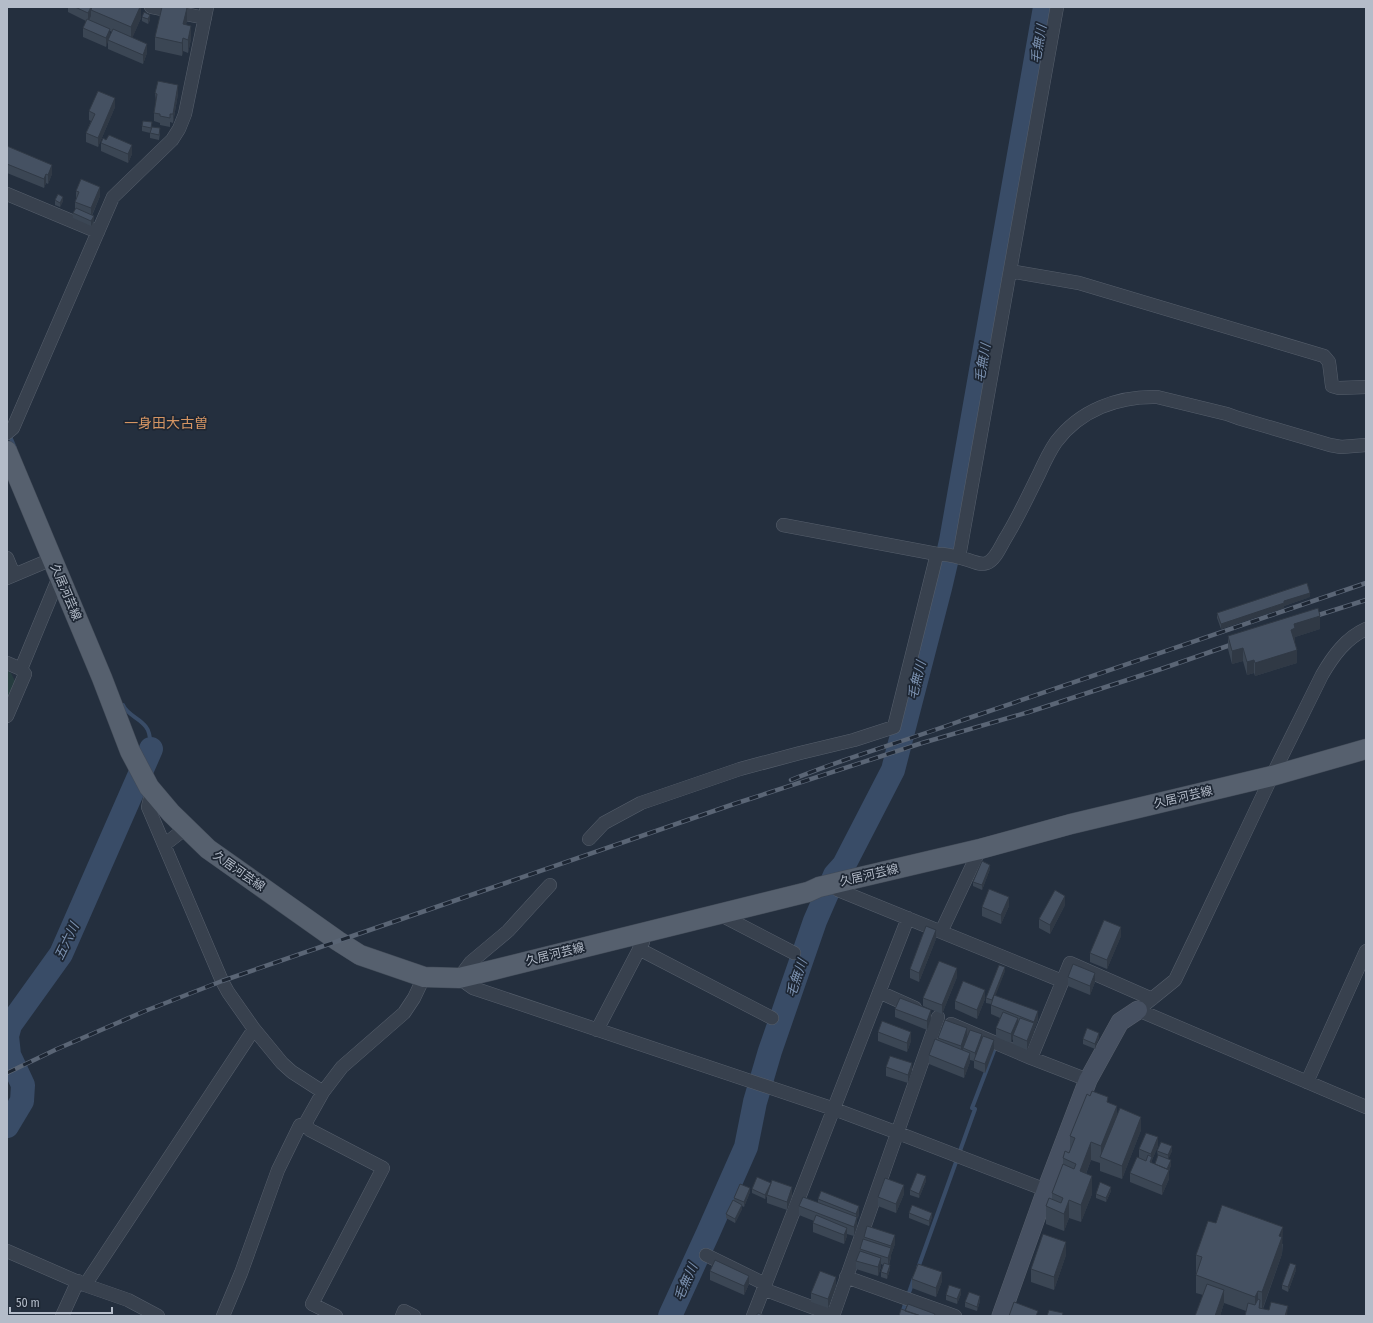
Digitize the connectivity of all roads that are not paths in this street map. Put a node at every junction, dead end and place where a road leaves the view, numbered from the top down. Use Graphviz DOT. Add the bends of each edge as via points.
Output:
graph roads {
  1 [pos="151,7"];
  2 [pos="1057,7"];
  3 [pos="206,13"];
  4 [pos="7,194"];
  5 [pos="98,232"];
  6 [pos="1010,271"];
  7 [pos="1366,387"];
  8 [pos="10,431"];
  9 [pos="1366,445"];
  10 [pos="7,451"];
  11 [pos="783,525"];
  12 [pos="938,554"];
  13 [pos="957,557"];
  14 [pos="7,558"];
  15 [pos="55,568"];
  16 [pos="10,576"];
  17 [pos="1366,629"];
  18 [pos="7,663"];
  19 [pos="21,669"];
  20 [pos="7,716"];
  21 [pos="1366,749"];
  22 [pos="1272,776"];
  23 [pos="151,788"];
  24 [pos="186,828"];
  25 [pos="589,839"];
  26 [pos="164,845"];
  27 [pos="980,849"];
  28 [pos="844,881"];
  29 [pos="550,885"];
  30 [pos="719,914"];
  31 [pos="908,918"];
  32 [pos="650,930"];
  33 [pos="940,932"];
  34 [pos="639,949"];
  35 [pos="1366,951"];
  36 [pos="794,953"];
  37 [pos="424,977"];
  38 [pos="459,978"];
  39 [pos="1062,981"];
  40 [pos="879,992"];
  41 [pos="1152,999"];
  42 [pos="1138,1010"];
  43 [pos="938,1017"];
  44 [pos="772,1018"];
  45 [pos="254,1029"];
  46 [pos="597,1030"];
  47 [pos="1030,1058"];
  48 [pos="1088,1080"];
  49 [pos="1307,1082"];
  50 [pos="323,1092"];
  51 [pos="1366,1107"];
  52 [pos="834,1109"];
  53 [pos="305,1124"];
  54 [pos="898,1132"];
  55 [pos="1046,1190"];
  56 [pos="7,1252"];
  57 [pos="706,1255"];
  58 [pos="846,1277"];
  59 [pos="82,1283"];
  60 [pos="764,1287"];
  61 [pos="833,1315"];
  62 [pos="62,1316"];
  63 [pos="158,1316"];
  64 [pos="223,1316"];
  65 [pos="336,1316"];
  66 [pos="402,1316"];
  67 [pos="414,1316"];
  68 [pos="753,1316"];
  69 [pos="955,1316"];
  70 [pos="1001,1316"];
  1 -- 3 [label="street"];
  2 -- 6 [label="street"];
  3 -- 5 [label="street" via="180,129 172,140 113,197"];
  4 -- 5 [label="street"];
  5 -- 8 [label="street"];
  6 -- 7 [label="street" via="1079,283 1324,356 1329,362 1332,386"];
  6 -- 13 [label="street"];
  9 -- 13 [label="street" via="1330,445 1227,414 1157,397 1112,402 1076,421 1056,442 1014,525 988,563 981,564"];
  10 -- 15 [label="main road, 久居河芸線"];
  11 -- 12 [label="street"];
  12 -- 13 [label="street"];
  12 -- 25 [label="street" via="894,727 854,740 740,769 641,803 604,823"];
  14 -- 16 [label="street"];
  15 -- 16 [label="street"];
  15 -- 19 [label="street"];
  15 -- 23 [label="main road, 久居河芸線" via="130,751"];
  17 -- 22 [label="street" via="1349,639 1329,663"];
  18 -- 19 [label="street"];
  19 -- 20 [label="street" via="25,674"];
  21 -- 22 [label="main road, 久居河芸線"];
  22 -- 27 [label="main road, 久居河芸線" via="1071,824"];
  22 -- 41 [label="street" via="1174,980"];
  23 -- 24 [label="main road, 久居河芸線"];
  23 -- 26 [label="street" via="148,807"];
  24 -- 26 [label="street"];
  24 -- 37 [label="main road, 久居河芸線" via="208,849 360,955"];
  26 -- 45 [label="street" via="222,981"];
  27 -- 28 [label="main road, 久居河芸線"];
  27 -- 33 [label="street"];
  28 -- 30 [label="main road, 久居河芸線"];
  28 -- 31 [label="street" via="838,890"];
  29 -- 38 [label="street" via="508,931 471,962"];
  30 -- 32 [label="main road, 久居河芸線"];
  30 -- 36 [label="street"];
  31 -- 33 [label="street"];
  31 -- 40 [label="street"];
  32 -- 34 [label="street"];
  32 -- 38 [label="main road, 久居河芸線"];
  33 -- 39 [label="street"];
  34 -- 44 [label="street"];
  34 -- 46 [label="street"];
  35 -- 49 [label="street"];
  37 -- 38 [label="main road, 久居河芸線"];
  37 -- 50 [label="street" via="404,1013 342,1067"];
  38 -- 46 [label="street" via="473,988"];
  39 -- 41 [label="street" via="1070,963"];
  39 -- 47 [label="street"];
  40 -- 43 [label="street"];
  40 -- 52 [label="street"];
  41 -- 42 [label="street"];
  42 -- 48 [label="street" via="1120,1022"];
  42 -- 49 [label="street"];
  43 -- 47 [label="street"];
  43 -- 54 [label="street"];
  45 -- 50 [label="street" via="282,1064"];
  45 -- 59 [label="street"];
  46 -- 52 [label="street"];
  47 -- 48 [label="street"];
  48 -- 55 [label="street"];
  49 -- 51 [label="street"];
  50 -- 53 [label="street"];
  52 -- 54 [label="street"];
  52 -- 60 [label="street"];
  53 -- 64 [label="street" via="300,1125 278,1170"];
  53 -- 65 [label="street" via="310,1130 383,1168 312,1304"];
  54 -- 55 [label="street"];
  54 -- 58 [label="street"];
  55 -- 70 [label="street"];
  56 -- 59 [label="street"];
  57 -- 60 [label="street"];
  58 -- 61 [label="street"];
  58 -- 69 [label="street"];
  59 -- 62 [label="street"];
  59 -- 63 [label="street" via="128,1300"];
  60 -- 61 [label="street"];
  60 -- 68 [label="street"];
  66 -- 67 [label="street" via="404,1311"];
}
